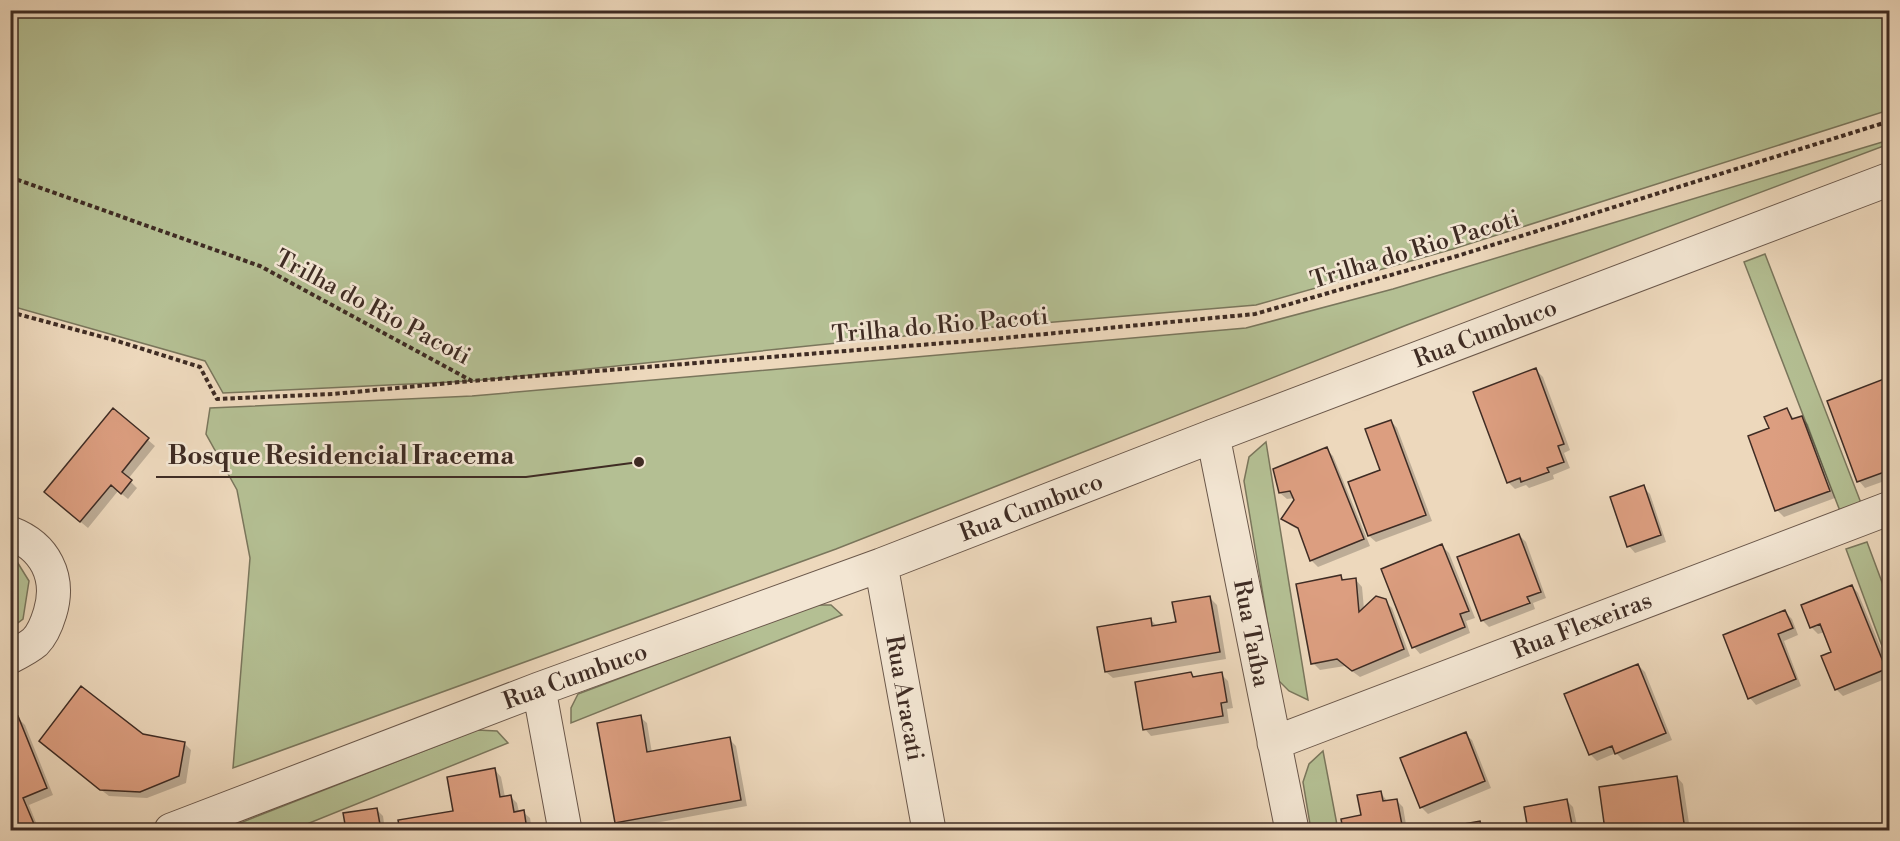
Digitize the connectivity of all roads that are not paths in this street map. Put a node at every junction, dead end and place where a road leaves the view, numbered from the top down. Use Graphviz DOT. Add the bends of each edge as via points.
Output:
graph roads {
  1 [pos="1890,179"];
  2 [pos="1213,436"];
  3 [pos="1890,508"];
  4 [pos="10,533"];
  5 [pos="881,565"];
  6 [pos="10,657"];
  7 [pos="539,689"];
  8 [pos="1274,742"];
  9 [pos="186,828"];
  10 [pos="566,831"];
  11 [pos="928,831"];
  12 [pos="1292,831"];
  1 -- 2 [label="street, Rua Cumbuco"];
  2 -- 5 [label="street, Rua Cumbuco"];
  2 -- 8 [label="street, Rua Taíba"];
  3 -- 8 [label="street, Rua Flexeiras"];
  4 -- 6 [label="street" via="24,538 41,555 54,580 54,599 45,628 34,642"];
  5 -- 7 [label="street, Rua Cumbuco"];
  5 -- 11 [label="street, Rua Aracati"];
  7 -- 9 [label="street, Rua Cumbuco"];
  7 -- 10 [label="street"];
  8 -- 12 [label="street, Rua Taíba"];
}
